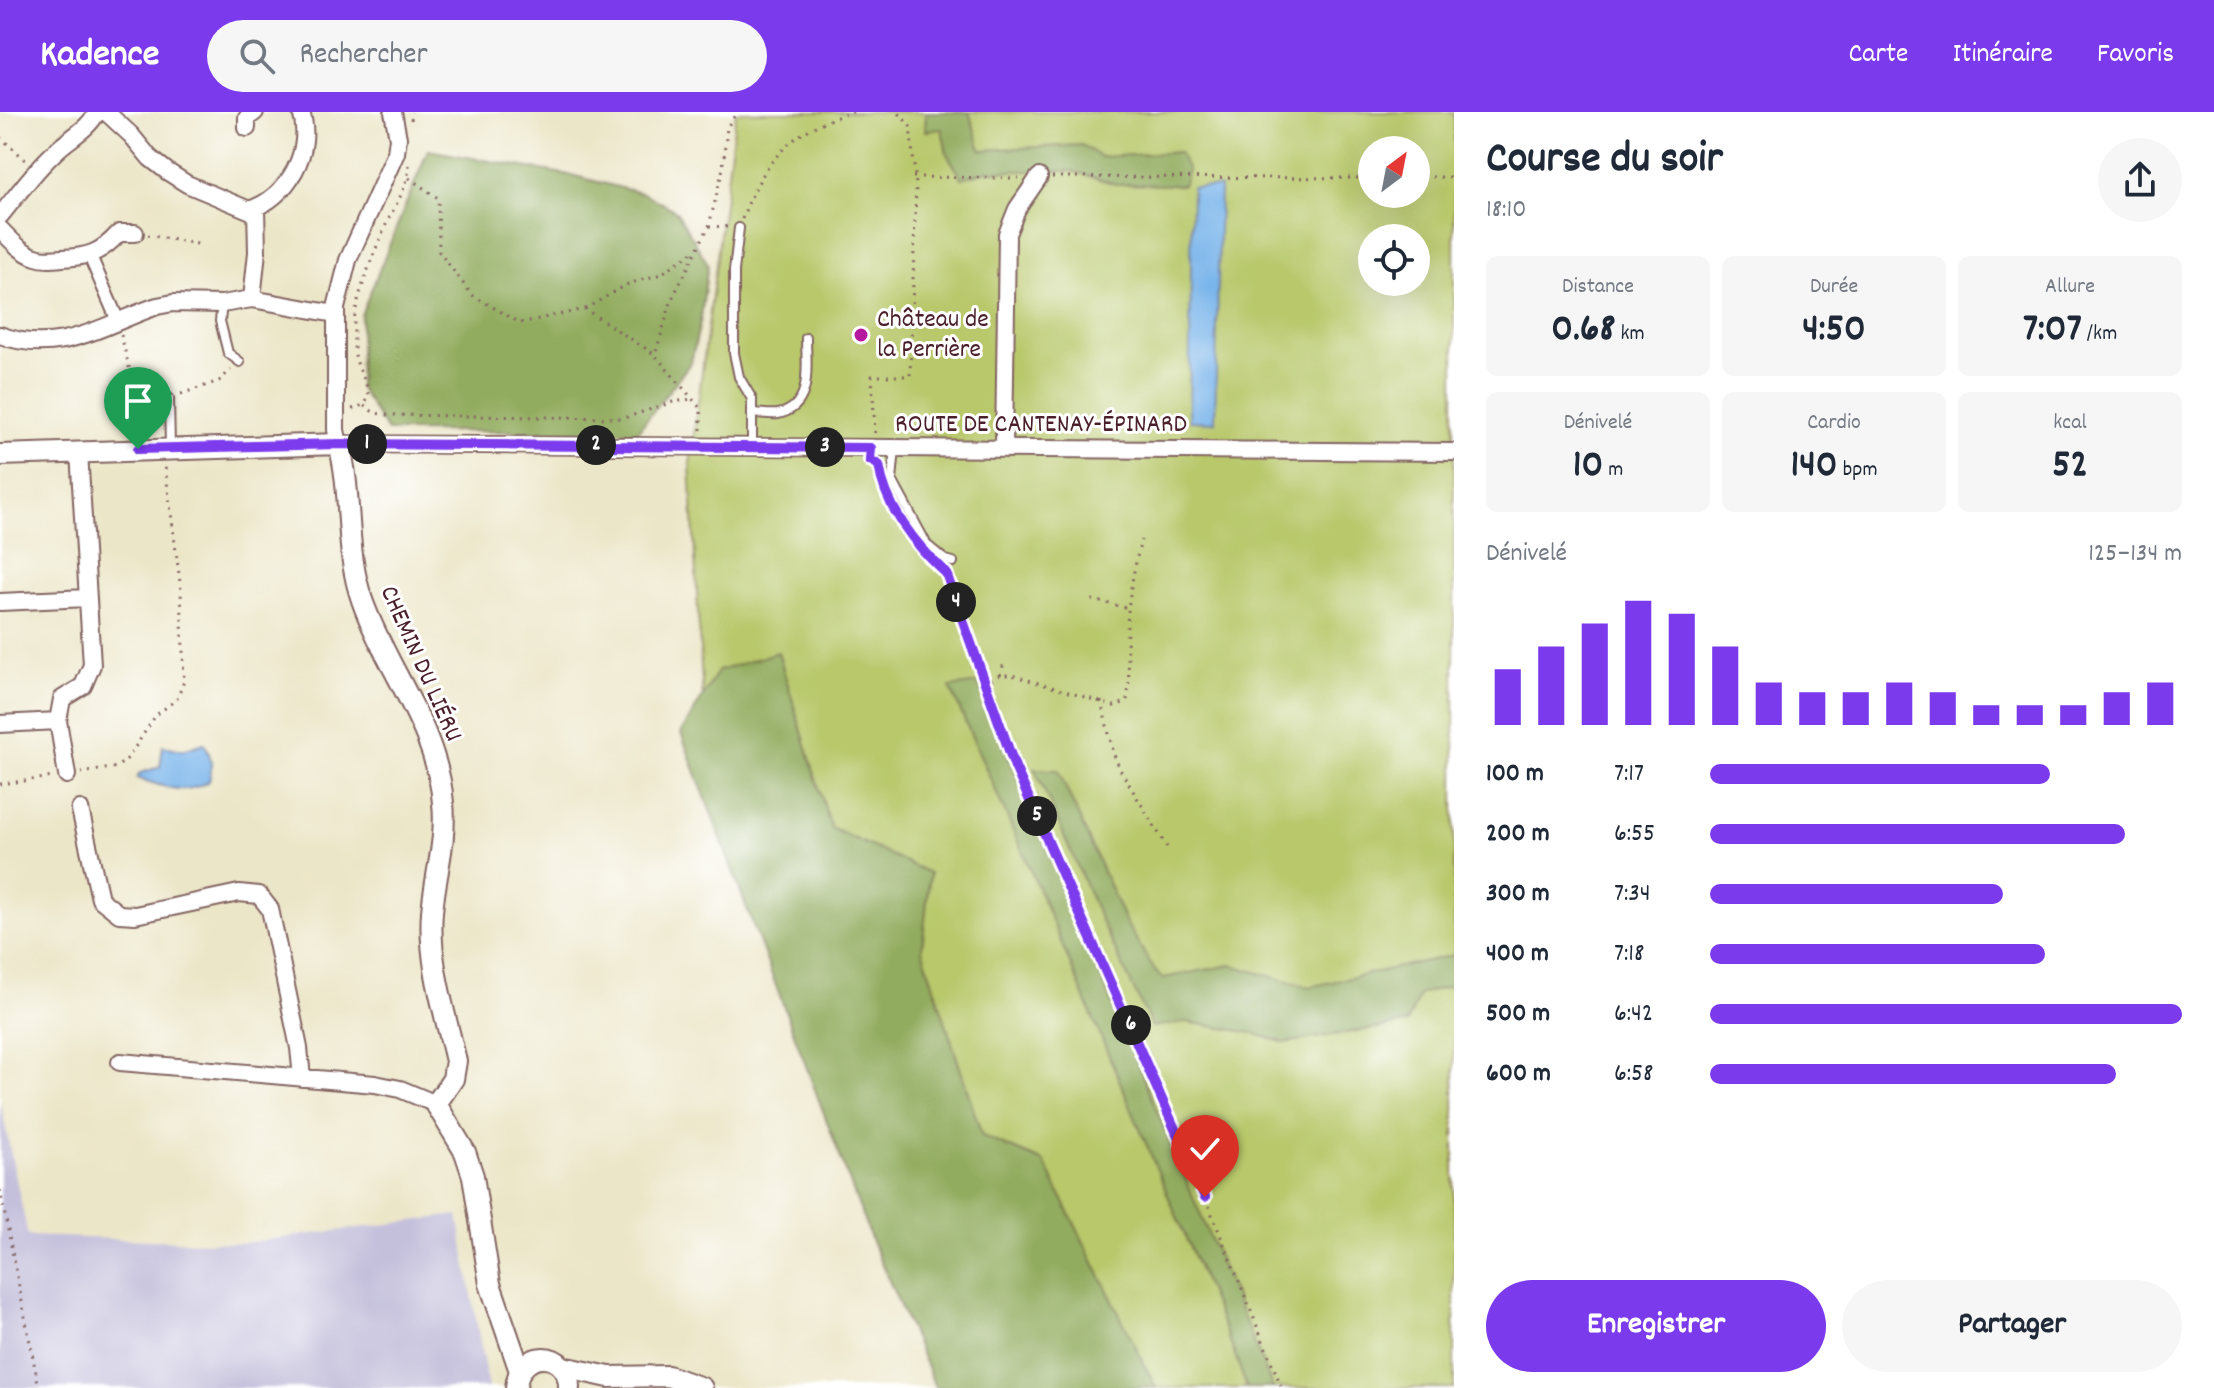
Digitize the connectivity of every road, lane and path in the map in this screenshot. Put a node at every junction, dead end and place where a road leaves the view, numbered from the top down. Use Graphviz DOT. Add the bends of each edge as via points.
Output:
graph roads {
  1 [pos="97,112"];
  2 [pos="106,112"];
  3 [pos="255,112"];
  4 [pos="301,112"];
  5 [pos="393,112"];
  6 [pos="412,112"];
  7 [pos="853,112"];
  8 [pos="898,112"];
  9 [pos="411,123"];
  10 [pos="247,128"];
  11 [pos="0,137"];
  12 [pos="410,151"];
  13 [pos="39,169"];
  14 [pos="913,177"];
  15 [pos="1039,177"];
  16 [pos="1430,177"];
  17 [pos="1454,177"];
  18 [pos="409,178"];
  19 [pos="1358,178"];
  20 [pos="256,208"];
  21 [pos="0,216"];
  22 [pos="709,226"];
  23 [pos="739,228"];
  24 [pos="0,229"];
  25 [pos="135,233"];
  26 [pos="203,245"];
  27 [pos="697,248"];
  28 [pos="90,256"];
  29 [pos="252,299"];
  30 [pos="222,304"];
  31 [pos="585,309"];
  32 [pos="335,314"];
  33 [pos="118,321"];
  34 [pos="0,335"];
  35 [pos="806,338"];
  36 [pos="655,355"];
  37 [pos="240,362"];
  38 [pos="169,398"];
  39 [pos="692,399"];
  40 [pos="363,406"];
  41 [pos="336,410"];
  42 [pos="752,413"];
  43 [pos="875,435"];
  44 [pos="339,444"];
  45 [pos="752,446"];
  46 [pos="895,448"];
  47 [pos="1004,448"];
  48 [pos="138,449"];
  49 [pos="79,452"];
  50 [pos="1454,452"];
  51 [pos="0,455"];
  52 [pos="166,456"];
  53 [pos="1141,540"];
  54 [pos="953,562"];
  55 [pos="936,564"];
  56 [pos="88,598"];
  57 [pos="1092,600"];
  58 [pos="0,602"];
  59 [pos="1128,608"];
  60 [pos="1004,663"];
  61 [pos="1000,675"];
  62 [pos="984,684"];
  63 [pos="1101,701"];
  64 [pos="58,721"];
  65 [pos="0,724"];
  66 [pos="67,775"];
  67 [pos="0,784"];
  68 [pos="80,809"];
  69 [pos="1167,847"];
  70 [pos="120,1062"];
  71 [pos="302,1078"];
  72 [pos="436,1104"];
  73 [pos="0,1190"];
  74 [pos="502,1316"];
  75 [pos="541,1358"];
  76 [pos="563,1367"];
  77 [pos="609,1377"];
  78 [pos="516,1382"];
  79 [pos="39,1388"];
  80 [pos="569,1388"];
  81 [pos="585,1388"];
  82 [pos="702,1388"];
  83 [pos="1282,1388"];
  1 -- 13 [label="street"];
  2 -- 20 [label="street" via="168,172 218,198"];
  3 -- 10 [label="street" via="247,118"];
  4 -- 20 [label="street" via="305,145 298,166 281,189"];
  5 -- 32 [label="street" via="396,153 348,260"];
  6 -- 9 [label="path"];
  7 -- 23 [label="path" via="788,142 761,179"];
  8 -- 14 [label="path" via="910,126"];
  11 -- 13 [label="path"];
  12 -- 18 [label="path"];
  13 -- 21 [label="street"];
  14 -- 15 [label="path"];
  14 -- 43 [label="path" via="910,376 872,376"];
  15 -- 19 [label="path"];
  15 -- 47 [label="street" via="1007,234"];
  16 -- 17 [label="path"];
  18 -- 31 [label="path" via="438,198 439,252 472,295 520,323"];
  18 -- 40 [label="path" via="384,229 356,312 355,359 369,388"];
  20 -- 29 [label="street"];
  22 -- 23 [label="path"];
  23 -- 42 [label="lane" via="734,353 739,377 752,399"];
  24 -- 28 [label="street" via="34,257"];
  25 -- 26 [label="path"];
  25 -- 28 [label="street" via="119,233"];
  27 -- 31 [label="path" via="661,274 628,284"];
  28 -- 33 [label="street"];
  29 -- 30 [label="street"];
  29 -- 32 [label="street"];
  30 -- 33 [label="street" via="173,303"];
  30 -- 37 [label="lane" via="220,321 228,353"];
  31 -- 36 [label="path"];
  32 -- 41 [label="street"];
  33 -- 34 [label="street" via="46,344"];
  33 -- 48 [label="path" via="135,391"];
  35 -- 42 [label="lane" via="806,390 795,406 778,414"];
  37 -- 38 [label="path" via="219,381"];
  38 -- 52 [label="lane"];
  39 -- 40 [label="path" via="624,418 388,415"];
  40 -- 41 [label="path"];
  41 -- 44 [label="street"];
  42 -- 45 [label="lane"];
  44 -- 45 [label="street, ROUTE DE CANTENAY-ÉPINARD"];
  44 -- 52 [label="street"];
  44 -- 72 [label="street, CHEMIN DU LIÉRU" via="361,599 428,738 443,802 431,949 456,1061 453,1079"];
  45 -- 46 [label="street, ROUTE DE CANTENAY-ÉPINARD"];
  46 -- 47 [label="street, ROUTE DE CANTENAY-ÉPINARD"];
  46 -- 54 [label="lane" via="892,480 927,545"];
  47 -- 50 [label="street, ROUTE DE CANTENAY-ÉPINARD"];
  48 -- 49 [label="street"];
  48 -- 52 [label="street"];
  49 -- 51 [label="street"];
  49 -- 56 [label="street"];
  52 -- 66 [label="path" via="181,590 184,681 177,699 156,715 117,767"];
  53 -- 59 [label="path"];
  55 -- 62 [label="path" via="946,573"];
  56 -- 58 [label="street"];
  56 -- 64 [label="street" via="92,665 83,686 62,699"];
  57 -- 59 [label="path"];
  59 -- 63 [label="path" via="1128,698 1118,706"];
  60 -- 61 [label="path"];
  61 -- 62 [label="path"];
  61 -- 63 [label="path"];
  62 -- 83 [label="path"];
  63 -- 69 [label="path" via="1117,763"];
  64 -- 65 [label="street"];
  64 -- 66 [label="street"];
  66 -- 67 [label="path"];
  68 -- 71 [label="street" via="100,899 119,914 239,893 259,895 270,909"];
  70 -- 71 [label="street"];
  71 -- 72 [label="street" via="375,1084"];
  72 -- 74 [label="street" via="473,1176 490,1284"];
  73 -- 79 [label="path"];
  74 -- 75 [label="street"];
  74 -- 78 [label="street"];
  75 -- 76 [label="street"];
  75 -- 78 [label="street" via="532,1360"];
  76 -- 77 [label="street"];
  76 -- 80 [label="street"];
  77 -- 81 [label="street"];
  77 -- 82 [label="street" via="668,1376"];
}
